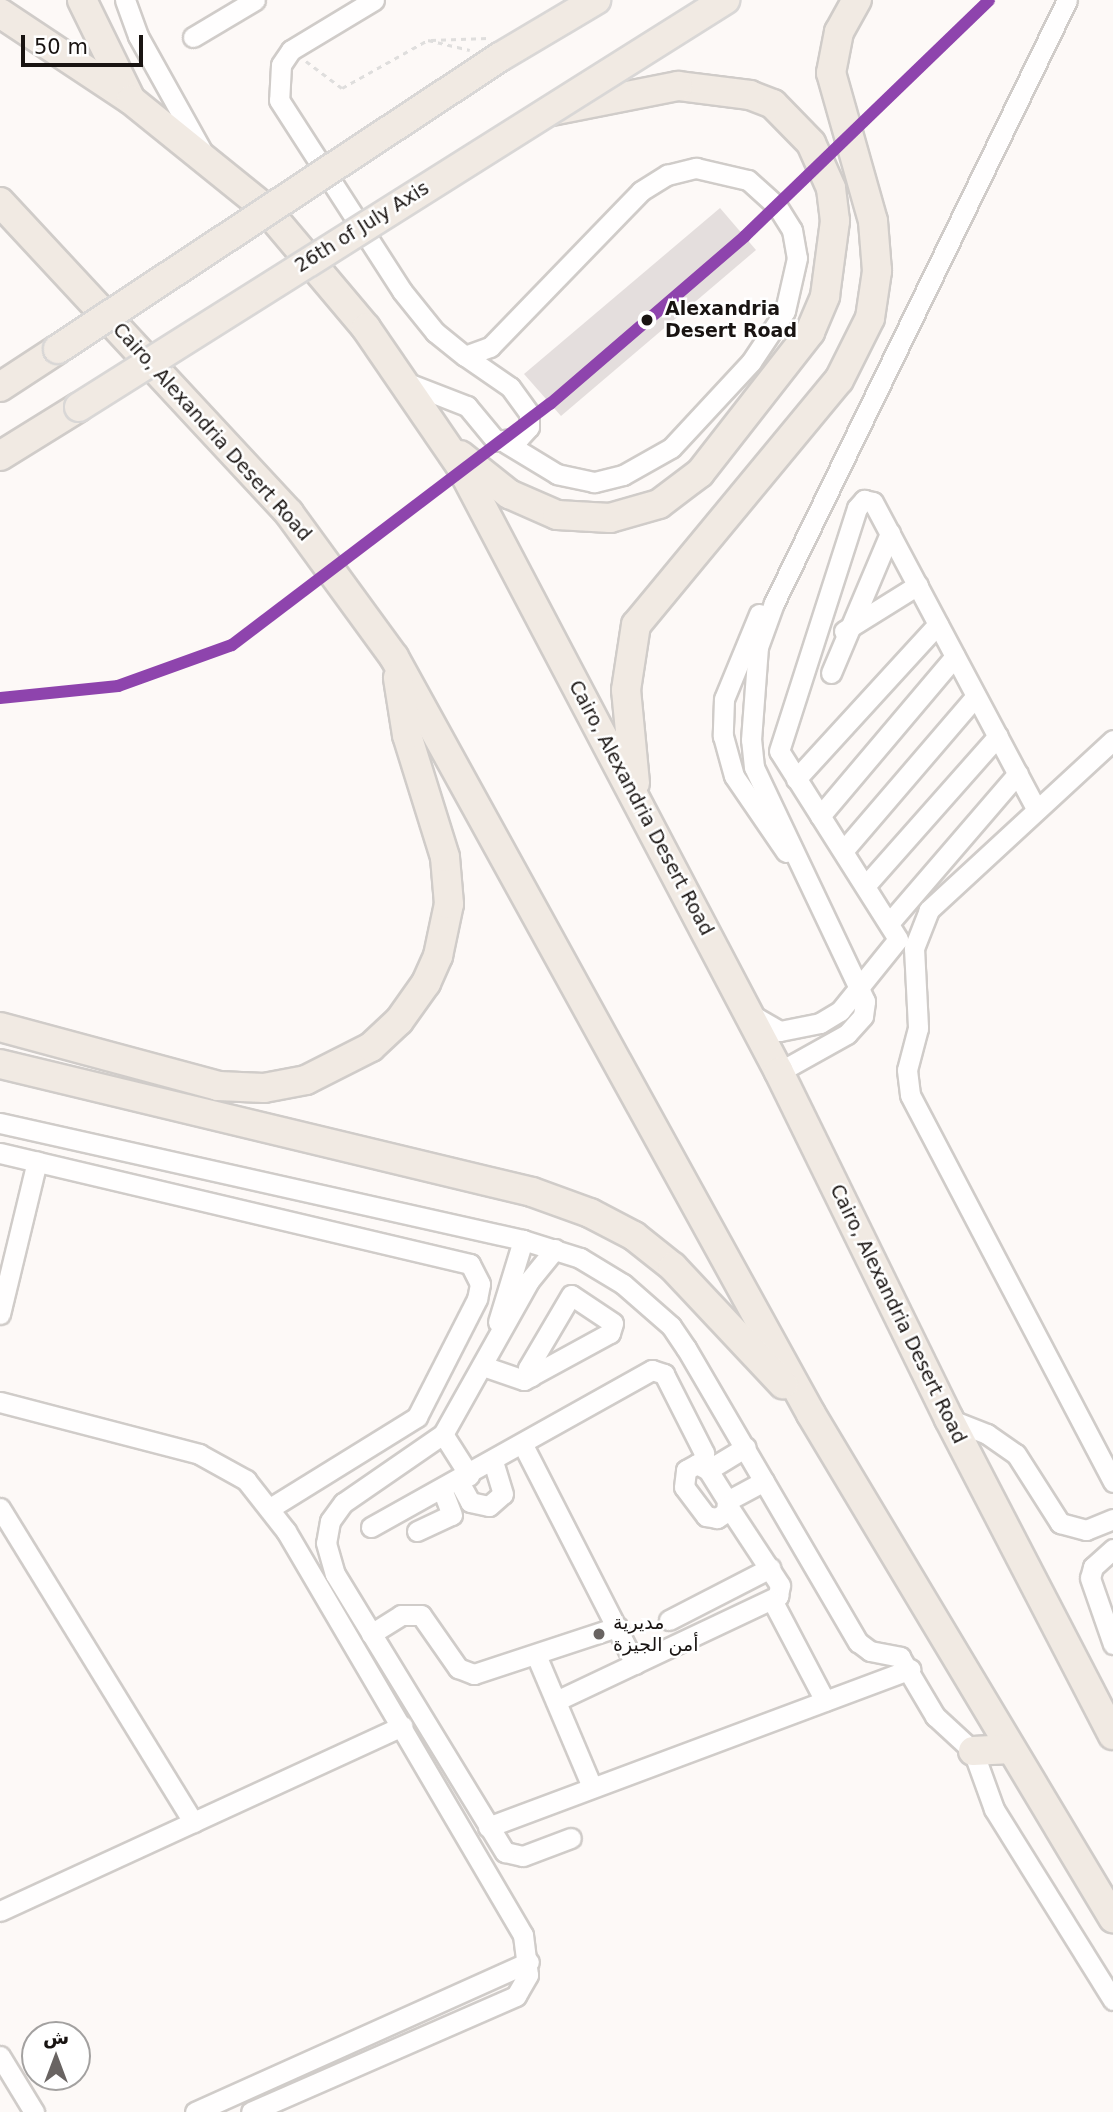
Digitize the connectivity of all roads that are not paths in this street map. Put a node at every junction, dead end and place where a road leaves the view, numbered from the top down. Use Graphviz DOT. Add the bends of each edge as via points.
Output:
graph roads {
  1 [pos="82,0"];
  2 [pos="125,0"];
  3 [pos="255,0"];
  4 [pos="374,0"];
  5 [pos="574,0"];
  6 [pos="596,0"];
  7 [pos="725,0"];
  8 [pos="857,0"];
  9 [pos="1068,0"];
  10 [pos="0,13"];
  11 [pos="533,36"];
  12 [pos="193,37"];
  13 [pos="131,100"];
  14 [pos="537,114"];
  15 [pos="204,154"];
  16 [pos="0,202"];
  17 [pos="465,356"];
  18 [pos="398,379"];
  19 [pos="0,387"];
  20 [pos="444,442"];
  21 [pos="506,443"];
  22 [pos="0,456"];
  23 [pos="890,533"];
  24 [pos="784,583"];
  25 [pos="918,585"];
  26 [pos="938,624"];
  27 [pos="844,631"];
  28 [pos="955,656"];
  29 [pos="394,657"];
  30 [pos="831,673"];
  31 [pos="976,696"];
  32 [pos="998,736"];
  33 [pos="1113,740"];
  34 [pos="1018,773"];
  35 [pos="796,779"];
  36 [pos="636,796"];
  37 [pos="1036,808"];
  38 [pos="820,816"];
  39 [pos="843,850"];
  40 [pos="809,879"];
  41 [pos="866,885"];
  42 [pos="890,922"];
  43 [pos="862,984"];
  44 [pos="749,1014"];
  45 [pos="0,1027"];
  46 [pos="0,1064"];
  47 [pos="779,1072"];
  48 [pos="0,1123"];
  49 [pos="0,1153"];
  50 [pos="37,1161"];
  51 [pos="523,1240"];
  52 [pos="555,1249"];
  53 [pos="0,1314"];
  54 [pos="498,1333"];
  55 [pos="483,1366"];
  56 [pos="531,1376"];
  57 [pos="0,1402"];
  58 [pos="811,1414"];
  59 [pos="948,1419"];
  60 [pos="443,1434"];
  61 [pos="523,1445"];
  62 [pos="746,1447"];
  63 [pos="493,1462"];
  64 [pos="706,1468"];
  65 [pos="456,1481"];
  66 [pos="764,1481"];
  67 [pos="1113,1482"];
  68 [pos="727,1503"];
  69 [pos="0,1508"];
  70 [pos="271,1508"];
  71 [pos="1113,1519"];
  72 [pos="371,1527"];
  73 [pos="417,1531"];
  74 [pos="1113,1549"];
  75 [pos="770,1567"];
  76 [pos="772,1600"];
  77 [pos="669,1620"];
  78 [pos="617,1627"];
  79 [pos="371,1634"];
  80 [pos="1113,1644"];
  81 [pos="536,1655"];
  82 [pos="635,1664"];
  83 [pos="910,1669"];
  84 [pos="825,1701"];
  85 [pos="556,1702"];
  86 [pos="402,1726"];
  87 [pos="1113,1735"];
  88 [pos="1011,1749"];
  89 [pos="973,1751"];
  90 [pos="592,1787"];
  91 [pos="193,1822"];
  92 [pos="488,1827"];
  93 [pos="571,1838"];
  94 [pos="0,1912"];
  95 [pos="1113,1917"];
  96 [pos="529,1962"];
  97 [pos="1113,2000"];
  98 [pos="0,2056"];
  99 [pos="34,2112"];
  100 [pos="195,2112"];
  101 [pos="251,2112"];
  1 -- 13 [label="highway"];
  2 -- 15 [label="street" via="138,36"];
  3 -- 12 [label="street"];
  4 -- 17 [label="street" via="291,50 281,65 279,100 402,291 435,332"];
  5 -- 11 [label="highway, bridge"];
  6 -- 11 [label="highway, bridge"];
  7 -- 14 [label="highway, 26th of July Axis, bridge"];
  8 -- 36 [label="highway" via="839,32 831,73 873,221 877,271 870,318 839,380 636,625 628,648 626,690"];
  9 -- 24 [label="street"];
  10 -- 13 [label="highway, Cairo, Alexandria Desert Road"];
  11 -- 19 [label="highway, bridge" via="497,48"];
  13 -- 15 [label="highway, Cairo, Alexandria Desert Road"];
  14 -- 20 [label="highway, bridge" via="678,86 750,95 773,104 811,143 828,180 835,221 830,277 810,332 701,473 659,504 610,518 557,515 509,494"];
  14 -- 22 [label="highway, 26th of July Axis, bridge"];
  15 -- 18 [label="highway, Cairo, Alexandria Desert Road" via="265,208 335,286"];
  16 -- 29 [label="highway, Cairo, Alexandria Desert Road" via="289,513"];
  17 -- 21 [label="street" via="510,387 529,412 529,427"];
  17 -- 21 [label="street" via="490,347 640,191 667,175 695,168 748,180 777,206 792,230 797,258 785,311 751,362 671,448 623,475 594,482 557,474"];
  18 -- 20 [label="highway, Cairo, Alexandria Desert Road"];
  18 -- 21 [label="street" via="467,405 488,434"];
  20 -- 36 [label="highway, Cairo, Alexandria Desert Road"];
  23 -- 25 [label="street"];
  23 -- 27 [label="street"];
  23 -- 35 [label="street" via="873,502 864,500 857,508 778,742"];
  24 -- 40 [label="street" via="758,647 752,754"];
  24 -- 40 [label="street" via="757,617 736,661 724,699 723,736 734,776 760,821"];
  25 -- 26 [label="street"];
  25 -- 27 [label="street"];
  26 -- 28 [label="street"];
  26 -- 35 [label="street"];
  27 -- 30 [label="street"];
  28 -- 31 [label="street"];
  28 -- 38 [label="street"];
  29 -- 45 [label="highway" via="407,735 449,886 439,956 400,1021 340,1066 264,1088 218,1086"];
  29 -- 58 [label="highway, Cairo, Alexandria Desert Road"];
  31 -- 32 [label="street"];
  31 -- 39 [label="street"];
  32 -- 34 [label="street"];
  32 -- 41 [label="street"];
  33 -- 37 [label="street"];
  34 -- 37 [label="street"];
  34 -- 42 [label="street"];
  35 -- 38 [label="street"];
  36 -- 44 [label="highway, Cairo, Alexandria Desert Road"];
  37 -- 67 [label="street" via="937,898 923,922 912,965 918,1012 907,1083"];
  38 -- 39 [label="street"];
  39 -- 41 [label="street"];
  40 -- 43 [label="street"];
  41 -- 42 [label="street"];
  42 -- 43 [label="street" via="898,939 896,948"];
  43 -- 44 [label="street" via="841,1011 801,1030 780,1031"];
  43 -- 47 [label="street" via="865,1001 856,1026"];
  44 -- 47 [label="highway, Cairo, Alexandria Desert Road"];
  46 -- 58 [label="highway" via="532,1192 590,1213 634,1236 673,1267"];
  47 -- 59 [label="highway, Cairo, Alexandria Desert Road"];
  48 -- 51 [label="street"];
  49 -- 50 [label="street"];
  50 -- 53 [label="street"];
  50 -- 70 [label="street" via="460,1259 477,1273 477,1298 417,1417"];
  51 -- 52 [label="street"];
  51 -- 54 [label="street"];
  52 -- 54 [label="street"];
  52 -- 62 [label="street" via="601,1270 671,1326"];
  54 -- 55 [label="street"];
  55 -- 56 [label="street" via="518,1381"];
  55 -- 60 [label="street"];
  56 -- 56 [label="street" via="613,1332 613,1323 571,1295 528,1368"];
  57 -- 70 [label="street" via="217,1460 246,1480"];
  58 -- 88 [label="highway, Cairo, Alexandria Desert Road"];
  59 -- 71 [label="street" via="987,1434 1016,1454 1060,1523 1086,1530"];
  59 -- 87 [label="highway, Cairo, Alexandria Desert Road"];
  60 -- 65 [label="street"];
  60 -- 79 [label="street" via="343,1503 330,1521 330,1564"];
  61 -- 63 [label="street"];
  61 -- 64 [label="street" via="657,1370 704,1453"];
  61 -- 78 [label="street"];
  62 -- 64 [label="street"];
  62 -- 66 [label="street"];
  63 -- 65 [label="street"];
  63 -- 65 [label="street" via="503,1493 489,1507 470,1502"];
  64 -- 68 [label="street"];
  64 -- 68 [label="street" via="686,1469 684,1487 712,1519 723,1516"];
  65 -- 72 [label="street"];
  65 -- 73 [label="street" via="452,1515"];
  66 -- 68 [label="street"];
  66 -- 83 [label="street" via="858,1642 870,1651 900,1657"];
  68 -- 75 [label="street"];
  69 -- 91 [label="street"];
  70 -- 86 [label="street"];
  74 -- 80 [label="street" via="1093,1567 1090,1577"];
  75 -- 76 [label="street" via="781,1587"];
  75 -- 77 [label="street"];
  76 -- 82 [label="street"];
  76 -- 84 [label="street"];
  78 -- 81 [label="street"];
  78 -- 82 [label="street"];
  79 -- 81 [label="street" via="401,1615 421,1615 468,1673"];
  79 -- 92 [label="street"];
  81 -- 85 [label="street"];
  82 -- 85 [label="street"];
  83 -- 84 [label="street"];
  83 -- 89 [label="street" via="935,1716"];
  84 -- 90 [label="street"];
  85 -- 90 [label="street"];
  86 -- 91 [label="street"];
  86 -- 96 [label="street" via="510,1909"];
  88 -- 89 [label="highway"];
  88 -- 95 [label="highway, Cairo, Alexandria Desert Road"];
  89 -- 97 [label="street" via="994,1810"];
  90 -- 92 [label="street"];
  91 -- 94 [label="street"];
  92 -- 93 [label="street" via="505,1852 517,1857"];
  96 -- 100 [label="street"];
  96 -- 101 [label="street" via="526,1983 516,1996"];
  98 -- 99 [label="street"];
}
